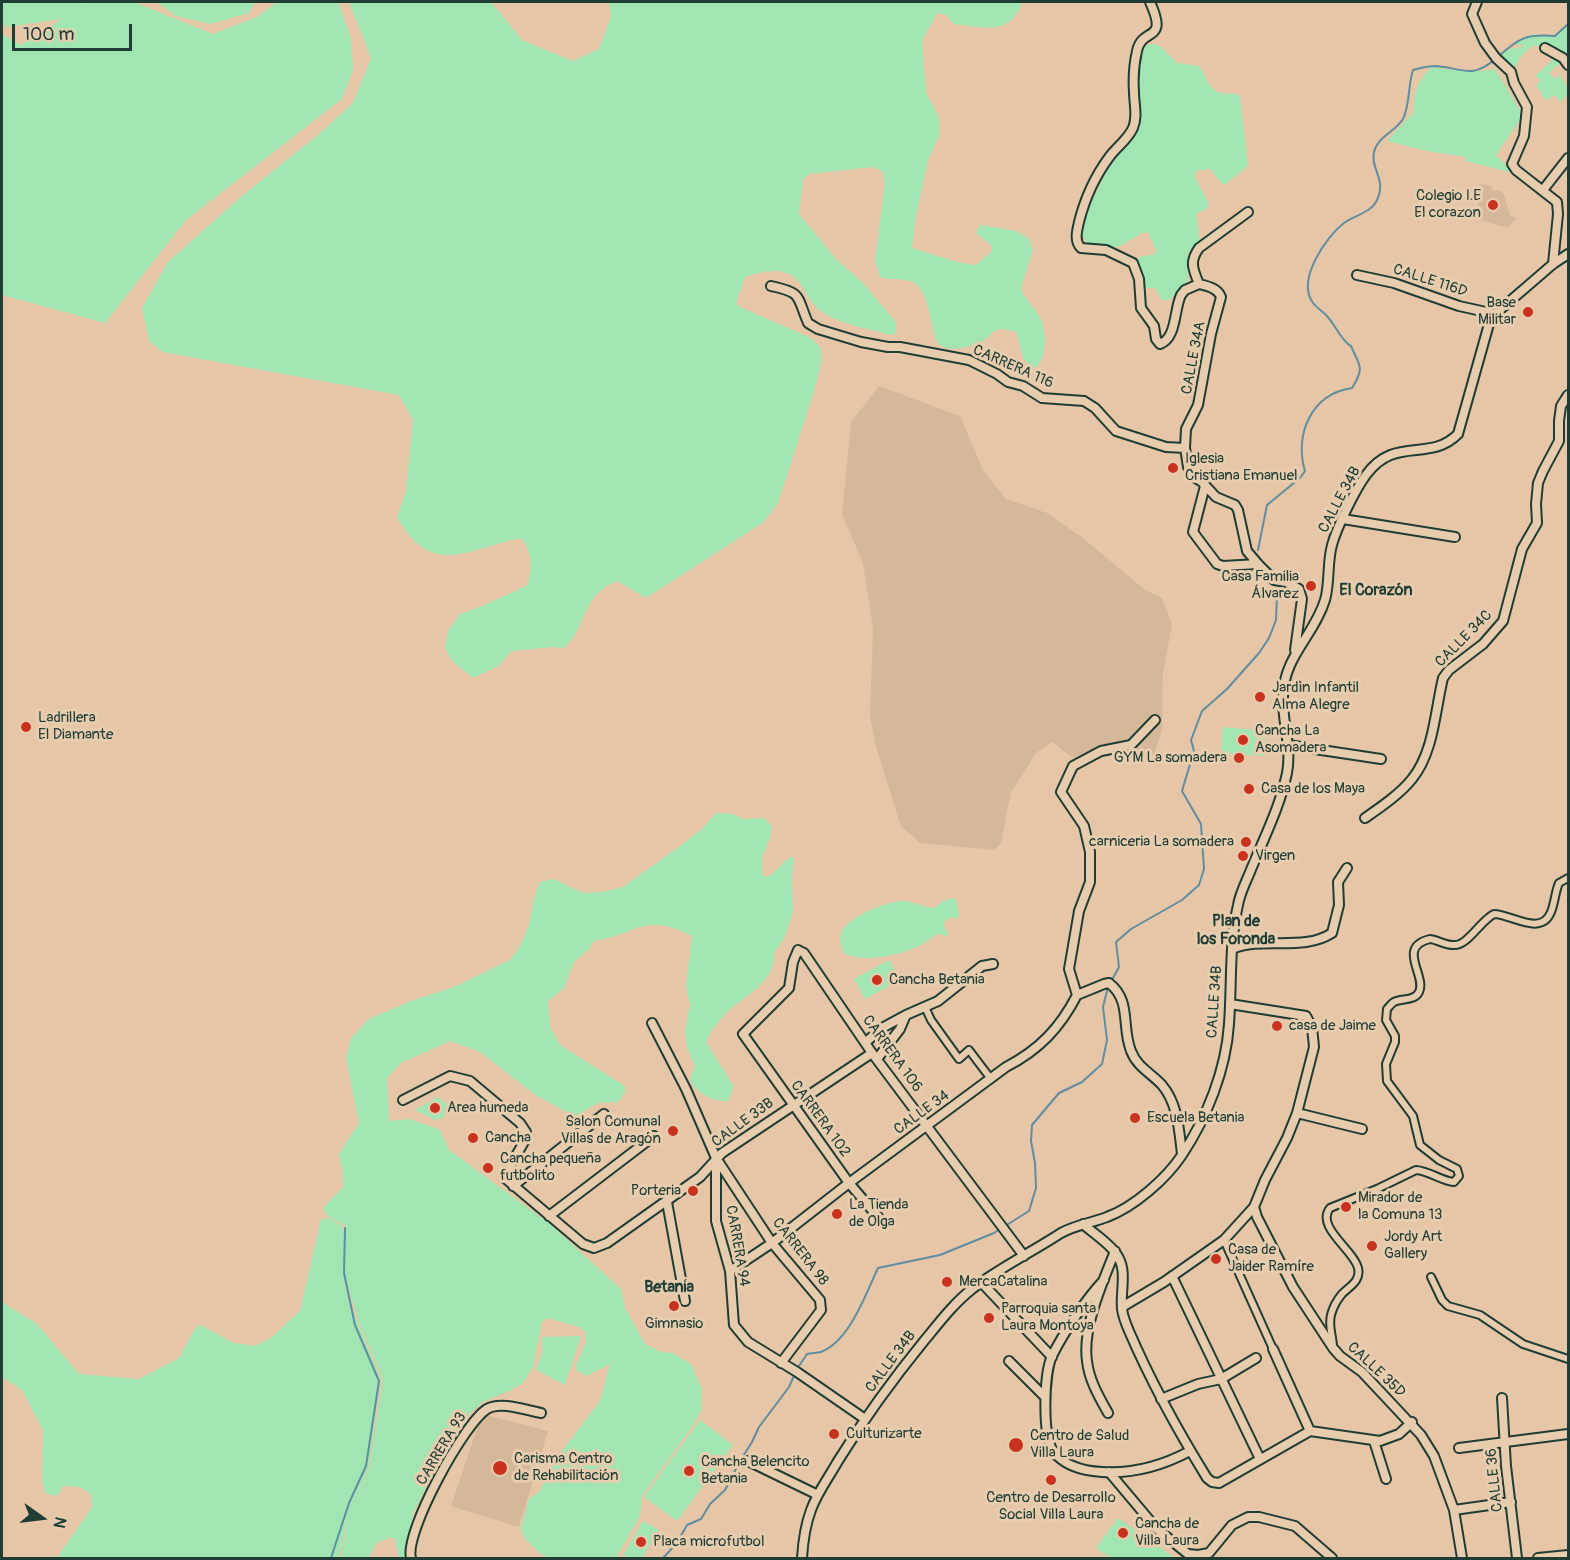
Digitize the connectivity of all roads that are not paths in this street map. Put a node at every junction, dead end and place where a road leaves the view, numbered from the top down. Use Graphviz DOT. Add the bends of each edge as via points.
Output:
graph roads {
  1 [pos="1150,2"];
  2 [pos="1477,2"];
  3 [pos="1545,48"];
  4 [pos="1569,65"];
  5 [pos="1569,158"];
  6 [pos="1543,190"];
  7 [pos="1248,212"];
  8 [pos="1569,254"];
  9 [pos="1552,264"];
  10 [pos="1357,275"];
  11 [pos="1199,284"];
  12 [pos="771,286"];
  13 [pos="1495,314"];
  14 [pos="1569,395"];
  15 [pos="1185,448"];
  16 [pos="1205,486"];
  17 [pos="1343,519"];
  18 [pos="1455,537"];
  19 [pos="1258,564"];
  20 [pos="1295,652"];
  21 [pos="1155,720"];
  22 [pos="1288,745"];
  23 [pos="1381,759"];
  24 [pos="1365,818"];
  25 [pos="1347,868"];
  26 [pos="1569,878"];
  27 [pos="1232,950"];
  28 [pos="804,953"];
  29 [pos="993,964"];
  30 [pos="1077,995"];
  31 [pos="1230,1004"];
  32 [pos="925,1007"];
  33 [pos="906,1015"];
  34 [pos="652,1023"];
  35 [pos="866,1042"];
  36 [pos="874,1056"];
  37 [pos="991,1079"];
  38 [pos="403,1100"];
  39 [pos="792,1104"];
  40 [pos="1297,1113"];
  41 [pos="604,1114"];
  42 [pos="928,1126"];
  43 [pos="1362,1129"];
  44 [pos="654,1136"];
  45 [pos="1182,1154"];
  46 [pos="716,1158"];
  47 [pos="849,1183"];
  48 [pos="513,1186"];
  49 [pos="667,1202"];
  50 [pos="1254,1207"];
  51 [pos="549,1216"];
  52 [pos="878,1217"];
  53 [pos="1083,1224"];
  54 [pos="1224,1240"];
  55 [pos="772,1243"];
  56 [pos="1115,1251"];
  57 [pos="1024,1256"];
  58 [pos="730,1271"];
  59 [pos="1172,1276"];
  60 [pos="1431,1277"];
  61 [pos="1104,1280"];
  62 [pos="981,1282"];
  63 [pos="685,1301"];
  64 [pos="1122,1307"];
  65 [pos="1334,1348"];
  66 [pos="1273,1349"];
  67 [pos="1052,1357"];
  68 [pos="1256,1358"];
  69 [pos="1569,1359"];
  70 [pos="1009,1360"];
  71 [pos="785,1365"];
  72 [pos="1221,1379"];
  73 [pos="1045,1397"];
  74 [pos="1502,1398"];
  75 [pos="1161,1399"];
  76 [pos="541,1413"];
  77 [pos="1108,1413"];
  78 [pos="866,1419"];
  79 [pos="1412,1422"];
  80 [pos="1310,1431"];
  81 [pos="1569,1434"];
  82 [pos="1374,1441"];
  83 [pos="1505,1442"];
  84 [pos="1459,1448"];
  85 [pos="1190,1451"];
  86 [pos="1260,1459"];
  87 [pos="748,1461"];
  88 [pos="1109,1472"];
  89 [pos="1386,1479"];
  90 [pos="818,1495"];
  91 [pos="1511,1502"];
  92 [pos="1454,1510"];
  93 [pos="1569,1556"];
  94 [pos="411,1558"];
  95 [pos="802,1558"];
  96 [pos="1332,1558"];
  97 [pos="1462,1558"];
  98 [pos="1517,1558"];
  99 [pos="1538,1558"];
  1 -- 11 [label="street" via="1157,28 1137,50 1134,123 1093,182 1084,203 1077,241 1081,248 1107,250 1133,263 1139,279 1141,308 1154,326 1160,344 1171,332 1181,295"];
  2 -- 6 [label="street" via="1472,14 1485,43 1512,74 1527,107 1524,136 1512,164"];
  3 -- 4 [label="street"];
  5 -- 6 [label="street"];
  6 -- 9 [label="street" via="1557,202"];
  7 -- 11 [label="street" via="1194,255 1191,265"];
  8 -- 9 [label="street, CALLE 34B"];
  9 -- 13 [label="street, CALLE 34B"];
  10 -- 13 [label="street, CALLE 116D"];
  11 -- 15 [label="street, CALLE 34A" via="1212,288 1221,297 1198,405 1186,429"];
  12 -- 15 [label="street, CARRERA 116" via="791,291 801,300 808,323 818,329 861,342 969,360 1042,398 1084,401 1116,431 1166,447"];
  13 -- 17 [label="street, CALLE 34B" via="1485,333 1458,434 1440,447 1386,456 1364,477"];
  14 -- 24 [label="street, CALLE 34C" via="1561,406 1559,441 1538,483 1537,523 1522,549 1503,621 1443,678 1432,736 1411,781"];
  15 -- 16 [label="street, CALLE 34A" via="1191,475"];
  16 -- 19 [label="street, CALLE 34A" via="1238,510 1247,551"];
  16 -- 19 [label="street" via="1193,532 1217,564"];
  17 -- 18 [label="street"];
  17 -- 20 [label="street, CALLE 34B" via="1332,544 1326,598 1317,620"];
  19 -- 20 [label="street" via="1274,580 1299,589 1302,599"];
  20 -- 22 [label="street, CALLE 34B" via="1286,673 1283,696"];
  21 -- 30 [label="street" via="1131,745 1101,751 1073,766 1061,792 1084,826 1090,852 1090,882 1079,911 1069,969"];
  22 -- 23 [label="street"];
  22 -- 27 [label="street, CALLE 34B" via="1287,771 1279,802 1238,902"];
  25 -- 27 [label="street" via="1338,882 1339,905 1332,933 1321,940 1244,944"];
  26 -- 65 [label="street" via="1559,883 1550,915 1542,922 1535,924 1494,914 1461,945 1430,939 1415,950 1419,992 1387,1009 1386,1020 1395,1042 1386,1064 1387,1081 1413,1116 1420,1145 1457,1169 1459,1176 1449,1182 1416,1170 1327,1211 1332,1232 1355,1260 1359,1275 1331,1314 1329,1326"];
  27 -- 31 [label="street, CALLE 34B"];
  28 -- 35 [label="street, CARRERA 106"];
  28 -- 39 [label="street, CARRERA 102" via="795,953 789,988 743,1034"];
  29 -- 32 [label="street" via="982,966 946,996"];
  30 -- 37 [label="street, CALLE 34" via="1066,1017 1045,1040"];
  30 -- 45 [label="street" via="1110,983 1119,991 1130,1050 1135,1061 1172,1098"];
  31 -- 40 [label="street" via="1306,1016 1312,1027 1314,1047"];
  31 -- 45 [label="street, CALLE 34B" via="1216,1086"];
  32 -- 33 [label="street"];
  32 -- 37 [label="street" via="959,1059 969,1050"];
  33 -- 35 [label="street"];
  33 -- 36 [label="street" via="900,1029"];
  34 -- 46 [label="street, CARRERA 94"];
  35 -- 36 [label="street, CARRERA 106"];
  36 -- 39 [label="street, CALLE 33B"];
  36 -- 42 [label="street, CARRERA 106"];
  37 -- 42 [label="street, CALLE 34"];
  38 -- 48 [label="street" via="450,1076 470,1080 526,1132 505,1175"];
  39 -- 46 [label="street, CALLE 33B"];
  39 -- 47 [label="street, CARRERA 102"];
  40 -- 43 [label="street"];
  40 -- 50 [label="street"];
  41 -- 48 [label="street"];
  42 -- 47 [label="street, CALLE 34"];
  42 -- 57 [label="street, CARRERA 106"];
  44 -- 51 [label="street"];
  45 -- 53 [label="street, CALLE 34B" via="1142,1198 1120,1212"];
  46 -- 49 [label="street, CALLE 33B" via="700,1177"];
  46 -- 55 [label="street, CARRERA 98"];
  46 -- 58 [label="street, CARRERA 94" via="716,1221"];
  47 -- 52 [label="street, CARRERA 102"];
  47 -- 55 [label="street, CALLE 34"];
  48 -- 51 [label="street"];
  49 -- 51 [label="street, CALLE 33B" via="594,1248"];
  49 -- 63 [label="street"];
  50 -- 54 [label="street"];
  50 -- 65 [label="street, CALLE 35D" via="1293,1287"];
  53 -- 56 [label="street"];
  53 -- 57 [label="street, CALLE 34B" via="1065,1230"];
  54 -- 59 [label="street"];
  54 -- 66 [label="street"];
  55 -- 58 [label="street, CALLE 34"];
  55 -- 71 [label="street, CARRERA 98" via="820,1300 821,1310"];
  56 -- 61 [label="street"];
  56 -- 64 [label="street" via="1123,1267"];
  57 -- 62 [label="street, CALLE 34B"];
  58 -- 71 [label="street, CARRERA 94" via="734,1325 748,1342"];
  59 -- 64 [label="street"];
  59 -- 72 [label="street"];
  60 -- 69 [label="street" via="1448,1306 1480,1315 1523,1344"];
  61 -- 67 [label="street"];
  61 -- 77 [label="street" via="1088,1339 1087,1360 1090,1377"];
  62 -- 67 [label="street"];
  62 -- 78 [label="street, CALLE 34B" via="937,1325"];
  64 -- 75 [label="street" via="1129,1332"];
  65 -- 79 [label="street, CALLE 35D"];
  66 -- 80 [label="street"];
  67 -- 73 [label="street"];
  68 -- 72 [label="street"];
  70 -- 73 [label="street"];
  71 -- 78 [label="street, CARRERA 94"];
  72 -- 75 [label="street"];
  72 -- 86 [label="street"];
  73 -- 88 [label="street" via="1052,1450 1086,1471"];
  74 -- 83 [label="street, CALLE 36"];
  75 -- 85 [label="street"];
  76 -- 94 [label="street, CARRERA 93" via="500,1406 477,1416 420,1515 411,1541"];
  78 -- 90 [label="street, CALLE 34B"];
  79 -- 82 [label="street" via="1393,1438"];
  79 -- 92 [label="street, CALLE 35D" via="1434,1456"];
  80 -- 82 [label="street"];
  80 -- 86 [label="street"];
  81 -- 83 [label="street"];
  82 -- 89 [label="street"];
  83 -- 84 [label="street"];
  83 -- 91 [label="street, CALLE 36"];
  85 -- 86 [label="street" via="1207,1478 1220,1483"];
  85 -- 88 [label="street" via="1159,1466"];
  87 -- 90 [label="street"];
  88 -- 96 [label="street" via="1157,1529 1188,1554 1209,1553 1232,1525 1248,1517 1259,1517 1295,1526"];
  90 -- 95 [label="street, CALLE 34B" via="807,1524"];
  91 -- 92 [label="street"];
  91 -- 98 [label="street, CALLE 36"];
  92 -- 97 [label="street, CALLE 35D"];
  93 -- 99 [label="street"];
}
